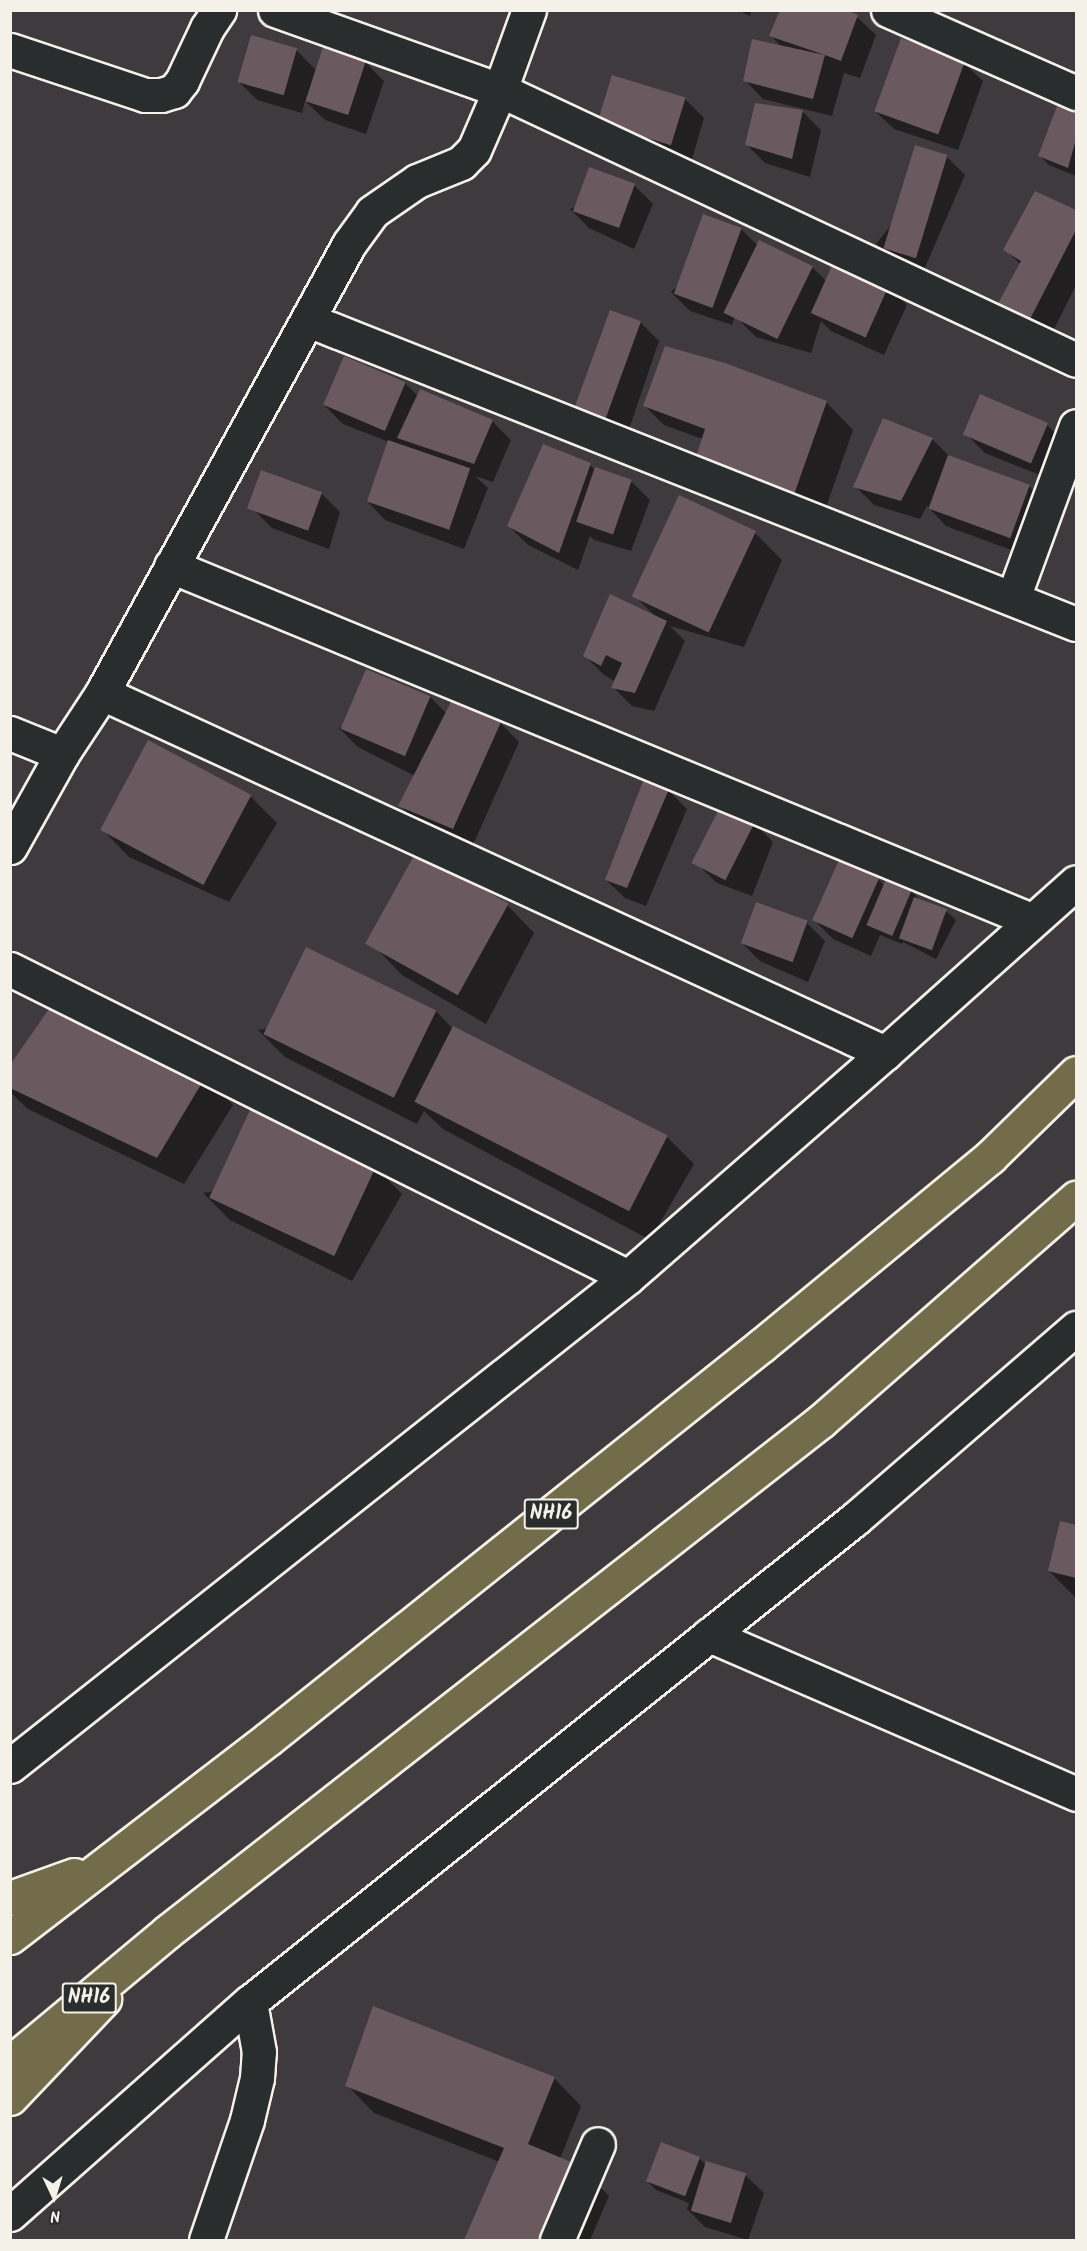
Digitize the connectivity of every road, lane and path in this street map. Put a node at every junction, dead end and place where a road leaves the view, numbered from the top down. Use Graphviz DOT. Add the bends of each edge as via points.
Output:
graph roads {
  1 [pos="219,10"];
  2 [pos="275,10"];
  3 [pos="529,10"];
  4 [pos="888,10"];
  5 [pos="10,50"];
  6 [pos="500,90"];
  7 [pos="1077,93"];
  8 [pos="308,320"];
  9 [pos="1077,360"];
  10 [pos="1077,426"];
  11 [pos="171,566"];
  12 [pos="1012,598"];
  13 [pos="1077,624"];
  14 [pos="102,693"];
  15 [pos="10,734"];
  16 [pos="62,754"];
  17 [pos="10,847"];
  18 [pos="1077,882"];
  19 [pos="1031,920"];
  20 [pos="10,969"];
  21 [pos="885,1053"];
  22 [pos="1077,1073"];
  23 [pos="1077,1198"];
  24 [pos="628,1277"];
  25 [pos="1077,1328"];
  26 [pos="709,1635"];
  27 [pos="10,1766"];
  28 [pos="1077,1794"];
  29 [pos="101,1866"];
  30 [pos="10,1898"];
  31 [pos="167,1932"];
  32 [pos="10,1937"];
  33 [pos="250,2002"];
  34 [pos="10,2063"];
  35 [pos="10,2098"];
  36 [pos="598,2144"];
  37 [pos="10,2214"];
  38 [pos="206,2241"];
  39 [pos="557,2241"];
  1 -- 5 [label="street" via="182,81 174,90 161,95 145,94"];
  2 -- 6 [label="street"];
  3 -- 6 [label="street"];
  4 -- 7 [label="street"];
  6 -- 8 [label="street" via="474,150 461,163 417,181 372,212 349,244"];
  6 -- 9 [label="street"];
  8 -- 11 [label="street"];
  8 -- 12 [label="street"];
  10 -- 12 [label="street"];
  11 -- 14 [label="street"];
  11 -- 19 [label="street"];
  12 -- 13 [label="street"];
  14 -- 16 [label="street"];
  14 -- 21 [label="street"];
  15 -- 16 [label="street"];
  16 -- 17 [label="street"];
  18 -- 19 [label="street"];
  19 -- 21 [label="street"];
  20 -- 24 [label="street"];
  21 -- 24 [label="street"];
  22 -- 29 [label="main road, NH16" via="990,1157 762,1345 268,1739"];
  23 -- 31 [label="main road, NH16" via="821,1421"];
  24 -- 27 [label="street"];
  25 -- 26 [label="street" via="856,1518"];
  26 -- 28 [label="street"];
  26 -- 33 [label="street"];
  29 -- 30 [label="main road"];
  29 -- 32 [label="main road, NH16"];
  31 -- 34 [label="main road, NH16"];
  31 -- 35 [label="main road"];
  33 -- 37 [label="street"];
  33 -- 38 [label="street" via="259,2052 256,2078 247,2120"];
  36 -- 39 [label="street"];
}
